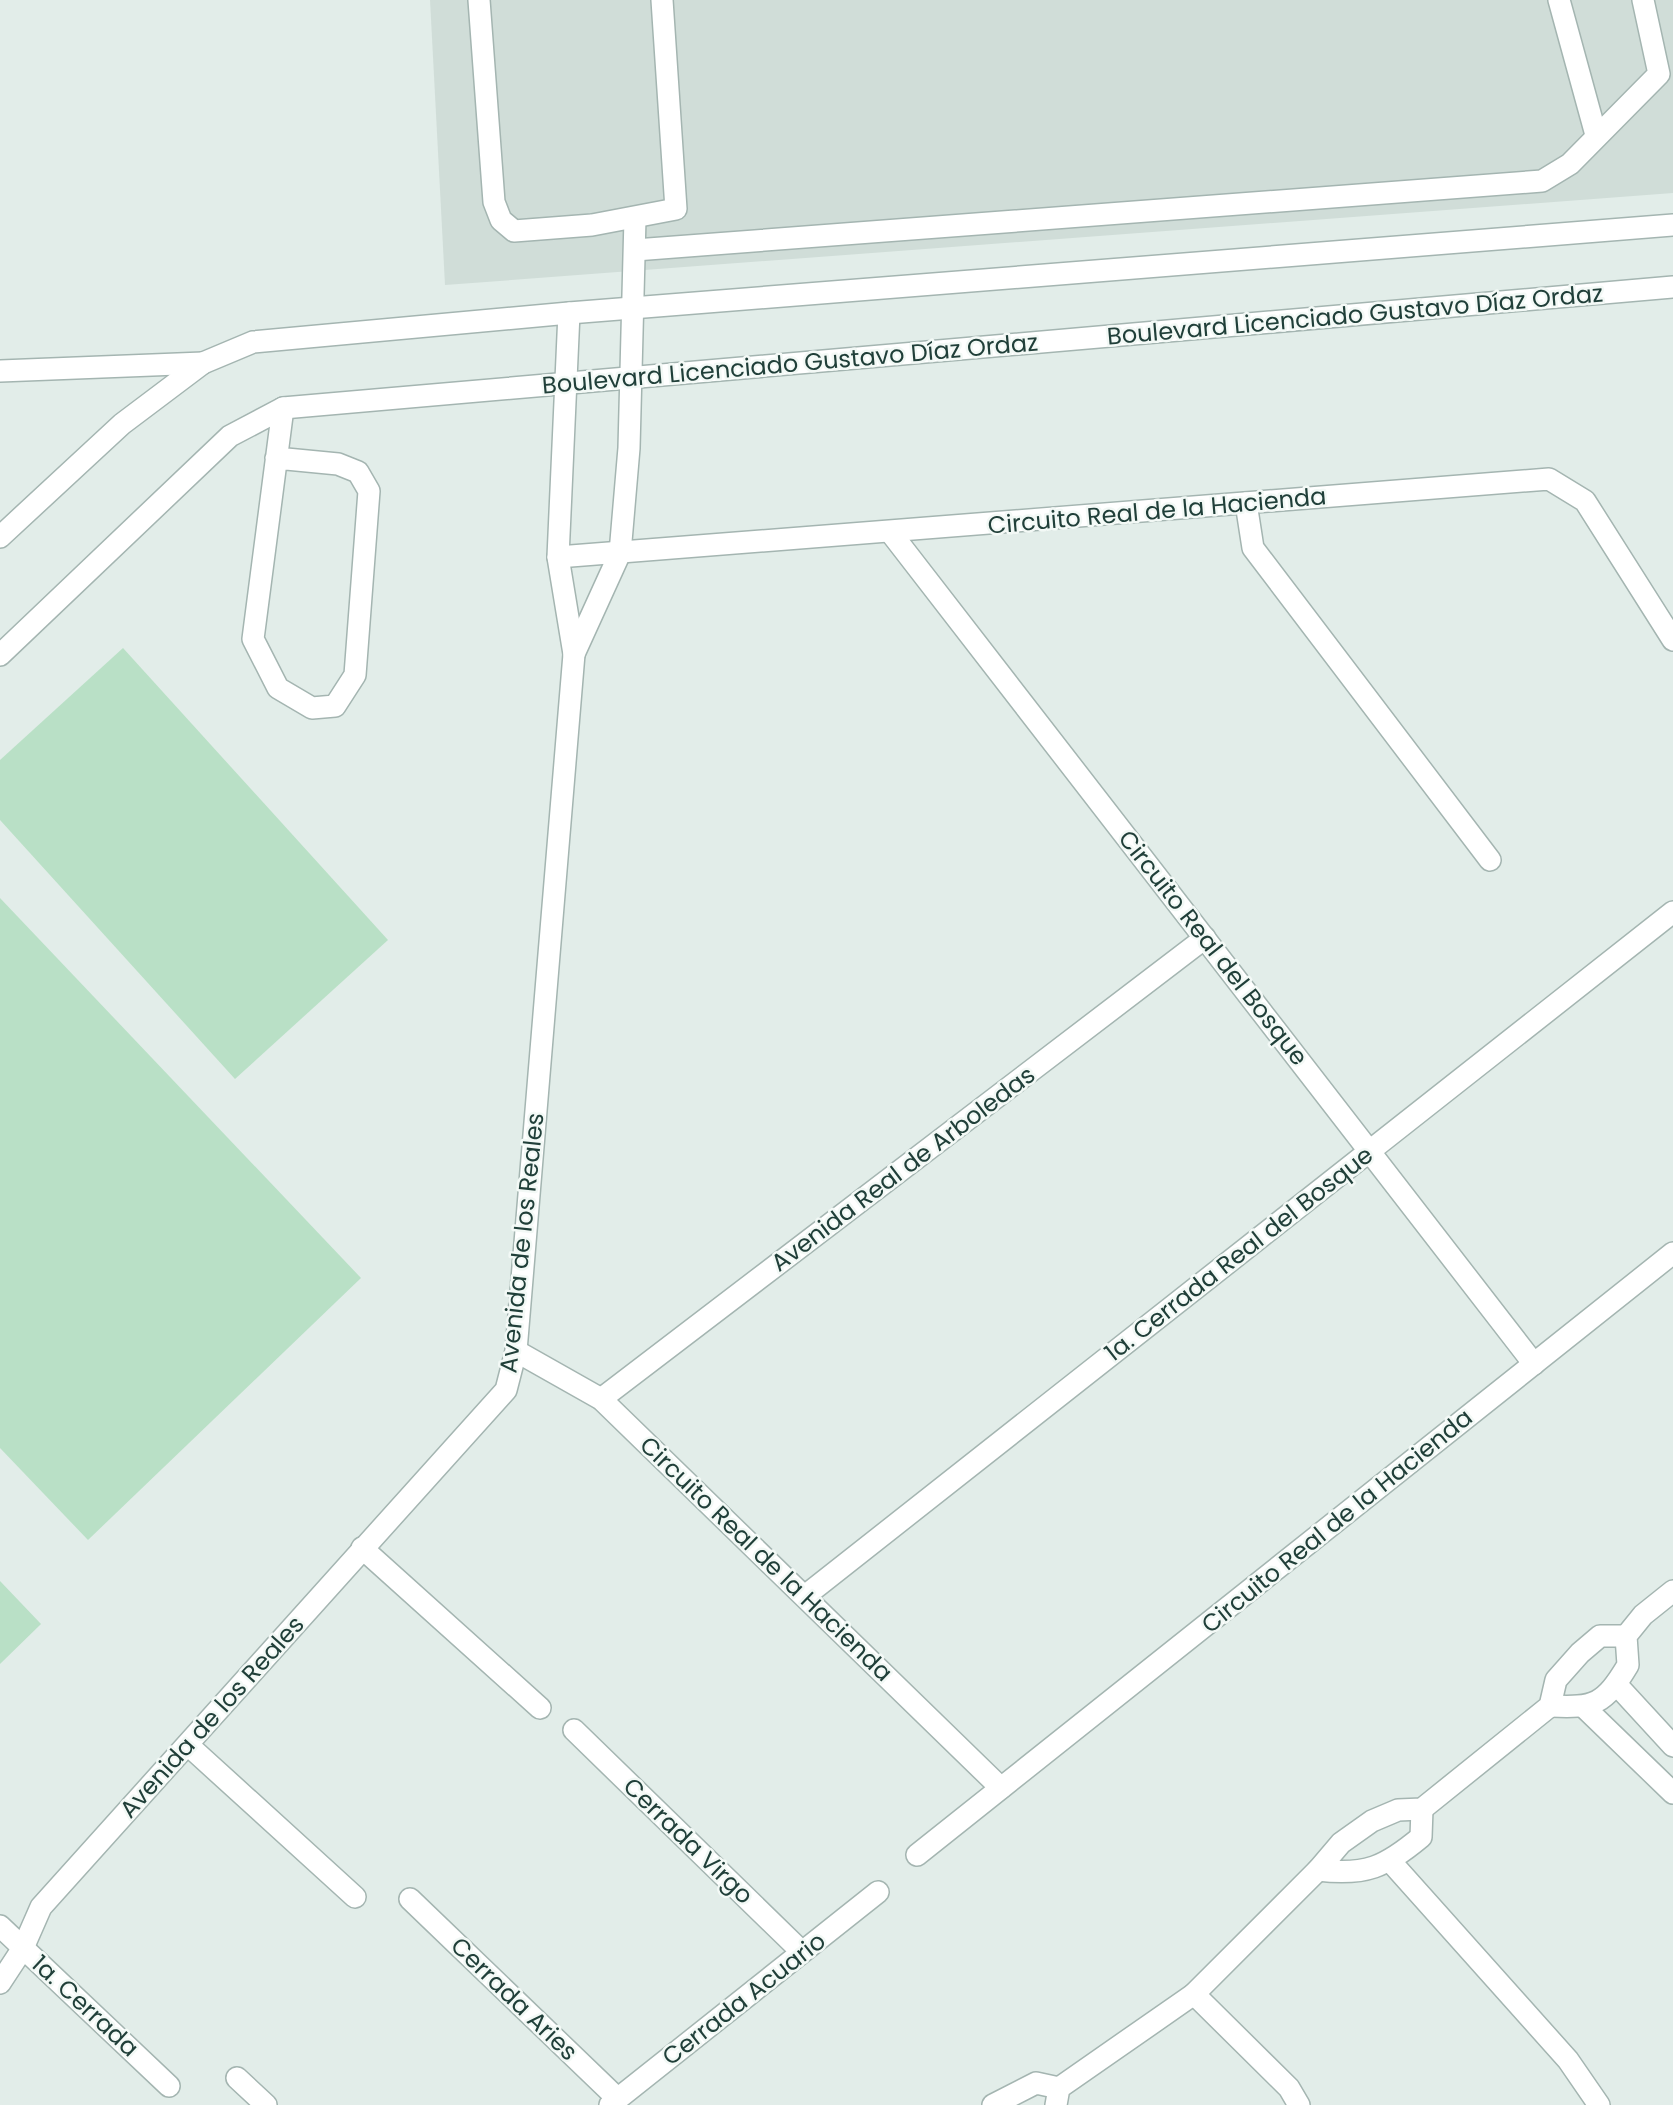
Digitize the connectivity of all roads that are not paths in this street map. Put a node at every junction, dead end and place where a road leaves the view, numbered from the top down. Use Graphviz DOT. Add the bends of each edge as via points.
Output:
graph roads {
  1 [pos="479,0"];
  2 [pos="662,0"];
  3 [pos="1559,0"];
  4 [pos="1643,0"];
  5 [pos="1666,82"];
  6 [pos="1596,135"];
  7 [pos="635,218"];
  8 [pos="1673,225"];
  9 [pos="635,250"];
  10 [pos="1673,287"];
  11 [pos="632,311"];
  12 [pos="569,313"];
  13 [pos="203,362"];
  14 [pos="0,371"];
  15 [pos="631,380"];
  16 [pos="567,382"];
  17 [pos="283,408"];
  18 [pos="276,458"];
  19 [pos="1246,503"];
  20 [pos="891,533"];
  21 [pos="0,537"];
  22 [pos="620,553"];
  23 [pos="558,557"];
  24 [pos="1673,640"];
  25 [pos="574,654"];
  26 [pos="0,655"];
  27 [pos="1490,860"];
  28 [pos="1673,912"];
  29 [pos="1205,938"];
  30 [pos="1369,1151"];
  31 [pos="1673,1253"];
  32 [pos="516,1351"];
  33 [pos="1534,1364"];
  34 [pos="601,1399"];
  35 [pos="362,1548"];
  36 [pos="1673,1591"];
  37 [pos="805,1596"];
  38 [pos="1626,1636"];
  39 [pos="1616,1684"];
  40 [pos="1550,1706"];
  41 [pos="540,1708"];
  42 [pos="1585,1708"];
  43 [pos="574,1730"];
  44 [pos="188,1745"];
  45 [pos="1673,1746"];
  46 [pos="1001,1788"];
  47 [pos="1673,1793"];
  48 [pos="1422,1809"];
  49 [pos="917,1855"];
  50 [pos="1391,1862"];
  51 [pos="1318,1871"];
  52 [pos="878,1892"];
  53 [pos="355,1897"];
  54 [pos="411,1899"];
  55 [pos="41,1907"];
  56 [pos="0,1925"];
  57 [pos="23,1948"];
  58 [pos="802,1952"];
  59 [pos="0,1983"];
  60 [pos="1194,1994"];
  61 [pos="237,2078"];
  62 [pos="169,2087"];
  63 [pos="1057,2096"];
  64 [pos="614,2102"];
  65 [pos="266,2105"];
  66 [pos="993,2105"];
  67 [pos="1299,2105"];
  68 [pos="1599,2105"];
  1 -- 7 [label="street" via="494,202 501,220 514,230"];
  2 -- 7 [label="street" via="676,209"];
  3 -- 6 [label="street"];
  4 -- 5 [label="street"];
  5 -- 6 [label="street"];
  6 -- 9 [label="street" via="1570,164 1542,181 1505,186"];
  7 -- 9 [label="street, Avenida de los Reales"];
  8 -- 11 [label="street"];
  9 -- 11 [label="street, Avenida de los Reales"];
  10 -- 15 [label="street, Boulevard Licenciado Gustavo Díaz Ordaz"];
  11 -- 12 [label="street"];
  11 -- 15 [label="street, Avenida de los Reales"];
  12 -- 13 [label="street" via="253,342"];
  12 -- 16 [label="street, Avenida de los Reales"];
  13 -- 14 [label="street"];
  13 -- 21 [label="street" via="122,424"];
  15 -- 16 [label="street, Boulevard Licenciado Gustavo Díaz Ordaz"];
  15 -- 22 [label="street, Avenida de los Reales"];
  16 -- 17 [label="street, Boulevard Licenciado Gustavo Díaz Ordaz"];
  16 -- 23 [label="street, Avenida de los Reales"];
  17 -- 18 [label="street"];
  17 -- 26 [label="street, Boulevard Licenciado Gustavo Díaz Ordaz" via="230,436"];
  18 -- 18 [label="street" via="338,464 358,472 369,491 355,674 335,706 312,708 278,688 253,639"];
  19 -- 20 [label="street, Circuito Real de la Hacienda"];
  19 -- 24 [label="street, Circuito Real de la Hacienda" via="1549,479 1585,501"];
  19 -- 27 [label="street" via="1253,548"];
  20 -- 22 [label="street, Circuito Real de la Hacienda"];
  20 -- 29 [label="street, Circuito Real del Bosque"];
  22 -- 23 [label="street, Circuito Real de la Hacienda"];
  22 -- 25 [label="street, Avenida de los Reales"];
  23 -- 25 [label="street, Avenida de los Reales"];
  25 -- 32 [label="street, Avenida de los Reales"];
  28 -- 30 [label="street, 1a. Cerrada Real del Bosque"];
  29 -- 30 [label="street, Circuito Real del Bosque"];
  29 -- 34 [label="street, Avenida Real de Arboledas"];
  30 -- 33 [label="street, Circuito Real del Bosque"];
  30 -- 37 [label="street, 1a. Cerrada Real del Bosque"];
  31 -- 33 [label="street, Circuito Real de la Hacienda"];
  32 -- 34 [label="street, Circuito Real de la Hacienda"];
  32 -- 35 [label="street, Avenida de los Reales" via="506,1391"];
  33 -- 46 [label="street, Circuito Real de la Hacienda"];
  34 -- 37 [label="street, Circuito Real de la Hacienda"];
  35 -- 41 [label="street"];
  35 -- 44 [label="street, Avenida de los Reales"];
  36 -- 38 [label="street"];
  37 -- 46 [label="street, Circuito Real de la Hacienda"];
  38 -- 39 [label="street" via="1628,1665"];
  38 -- 40 [label="street" via="1600,1636 1580,1653 1556,1680"];
  39 -- 42 [label="street"];
  39 -- 45 [label="street"];
  40 -- 42 [label="street"];
  40 -- 48 [label="street"];
  42 -- 47 [label="street"];
  43 -- 58 [label="street, Cerrada Virgo"];
  44 -- 53 [label="street"];
  44 -- 55 [label="street, Avenida de los Reales"];
  46 -- 49 [label="street, Circuito Real de la Hacienda"];
  48 -- 50 [label="street" via="1421,1837"];
  48 -- 51 [label="street" via="1398,1810 1371,1821 1341,1843"];
  50 -- 51 [label="street" via="1348,1874"];
  50 -- 68 [label="street" via="1568,2060"];
  51 -- 60 [label="street"];
  52 -- 58 [label="street, Cerrada Acuario"];
  54 -- 64 [label="street, Cerrada Aries"];
  55 -- 56 [label="street, Avenida de los Reales"];
  55 -- 57 [label="street, Avenida de los Reales"];
  56 -- 57 [label="street, 1a. Cerrada"];
  57 -- 59 [label="street, Avenida de los Reales"];
  57 -- 62 [label="street, 1a. Cerrada"];
  58 -- 64 [label="street, Cerrada Acuario"];
  60 -- 63 [label="street"];
  60 -- 67 [label="street" via="1289,2088"];
  61 -- 65 [label="street"];
  63 -- 66 [label="street" via="1036,2083"];
}
